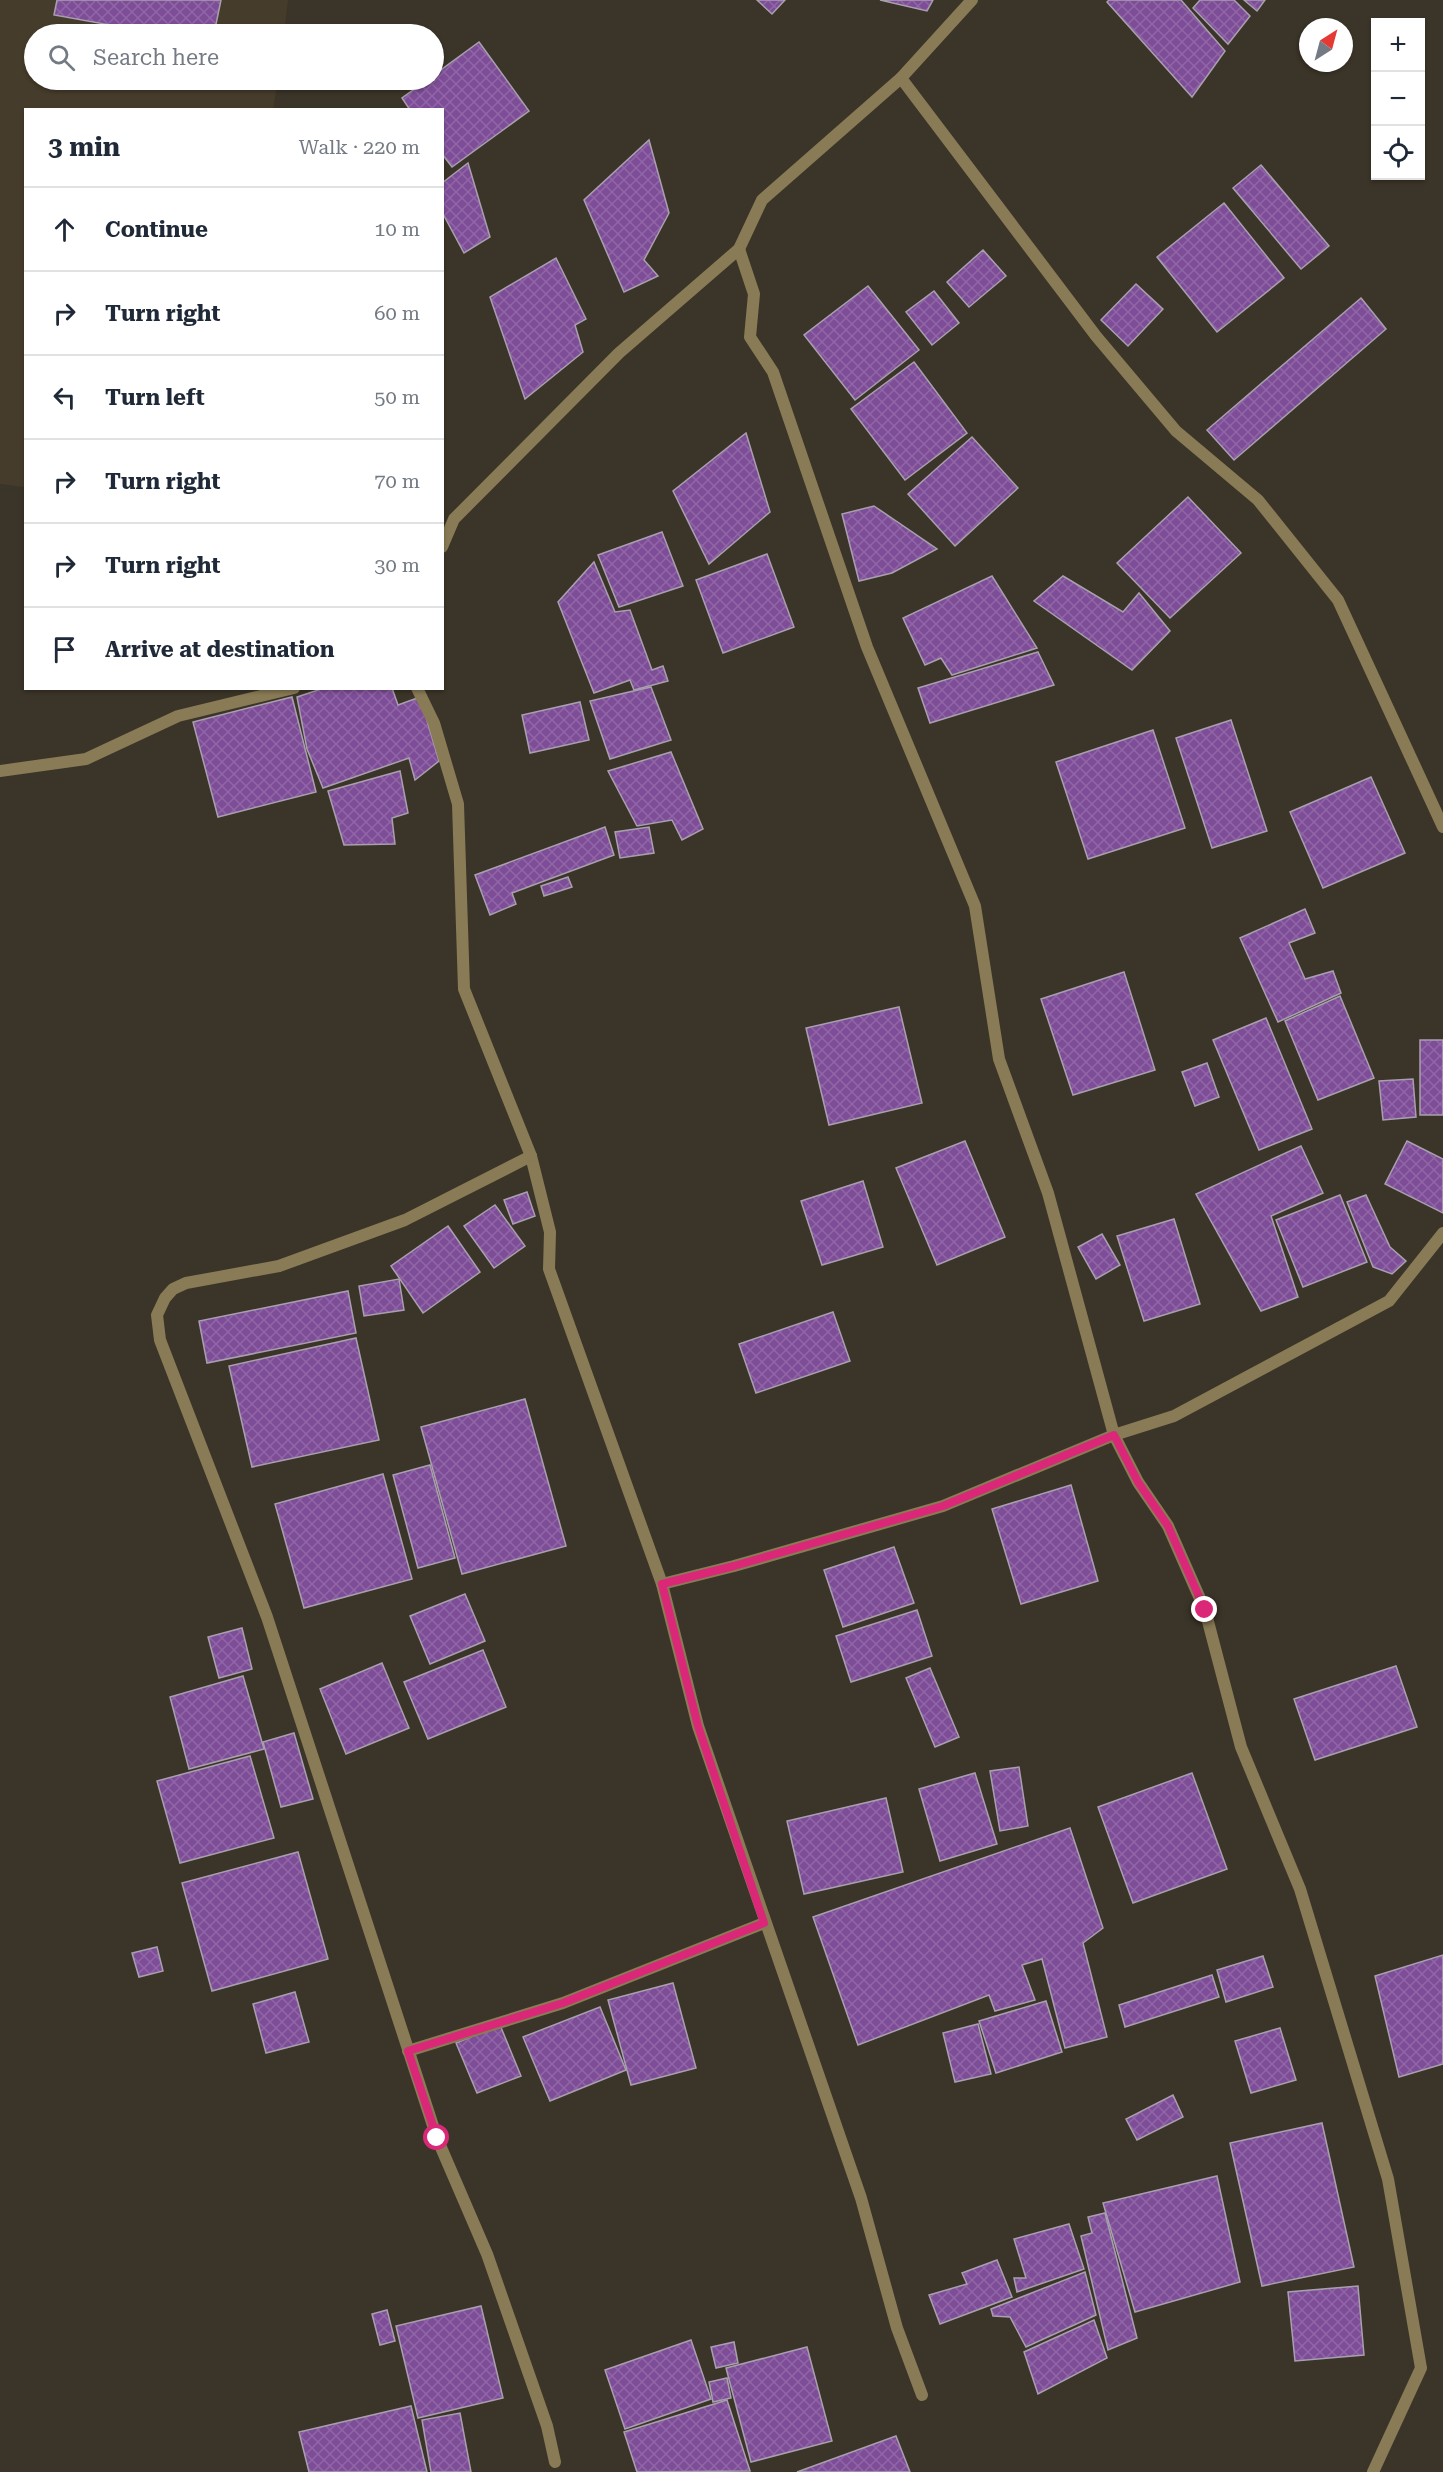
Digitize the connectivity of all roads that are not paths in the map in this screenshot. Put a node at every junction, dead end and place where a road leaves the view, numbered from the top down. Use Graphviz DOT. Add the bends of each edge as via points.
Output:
graph roads {
  1 [pos="972,0"];
  2 [pos="901,78"];
  3 [pos="739,249"];
  4 [pos="444,542"];
  5 [pos="286,690"];
  6 [pos="418,690"];
  7 [pos="0,771"];
  8 [pos="1443,826"];
  9 [pos="531,1156"];
  10 [pos="1443,1233"];
  11 [pos="1114,1435"];
  12 [pos="662,1584"];
  13 [pos="764,1923"];
  14 [pos="408,2051"];
  15 [pos="922,2395"];
  16 [pos="555,2462"];
  17 [pos="1373,2472"];
  1 -- 2 [label="street"];
  2 -- 3 [label="street" via="762,200"];
  2 -- 8 [label="street" via="1096,336 1176,431 1258,500 1338,600"];
  3 -- 4 [label="street" via="619,353 454,519"];
  3 -- 11 [label="street" via="754,294 750,337 773,372 867,647 975,906 999,1059 1048,1193"];
  5 -- 7 [label="street" via="178,716 86,759"];
  6 -- 9 [label="street" via="435,723 459,804 464,989"];
  9 -- 12 [label="street" via="550,1232 549,1269"];
  9 -- 14 [label="street" via="384,1228 279,1266 186,1283 173,1289 157,1315 160,1340 179,1393 267,1617"];
  10 -- 11 [label="street" via="1389,1301 1174,1416"];
  11 -- 12 [label="street" via="943,1506"];
  11 -- 17 [label="street" via="1138,1482 1168,1526 1205,1610 1242,1747 1300,1889 1388,2179 1420,2368"];
  12 -- 13 [label="street" via="698,1726"];
  13 -- 14 [label="street" via="563,2003"];
  13 -- 15 [label="street" via="861,2198 897,2328"];
  14 -- 16 [label="street" via="437,2138 487,2254 547,2426"];
}
